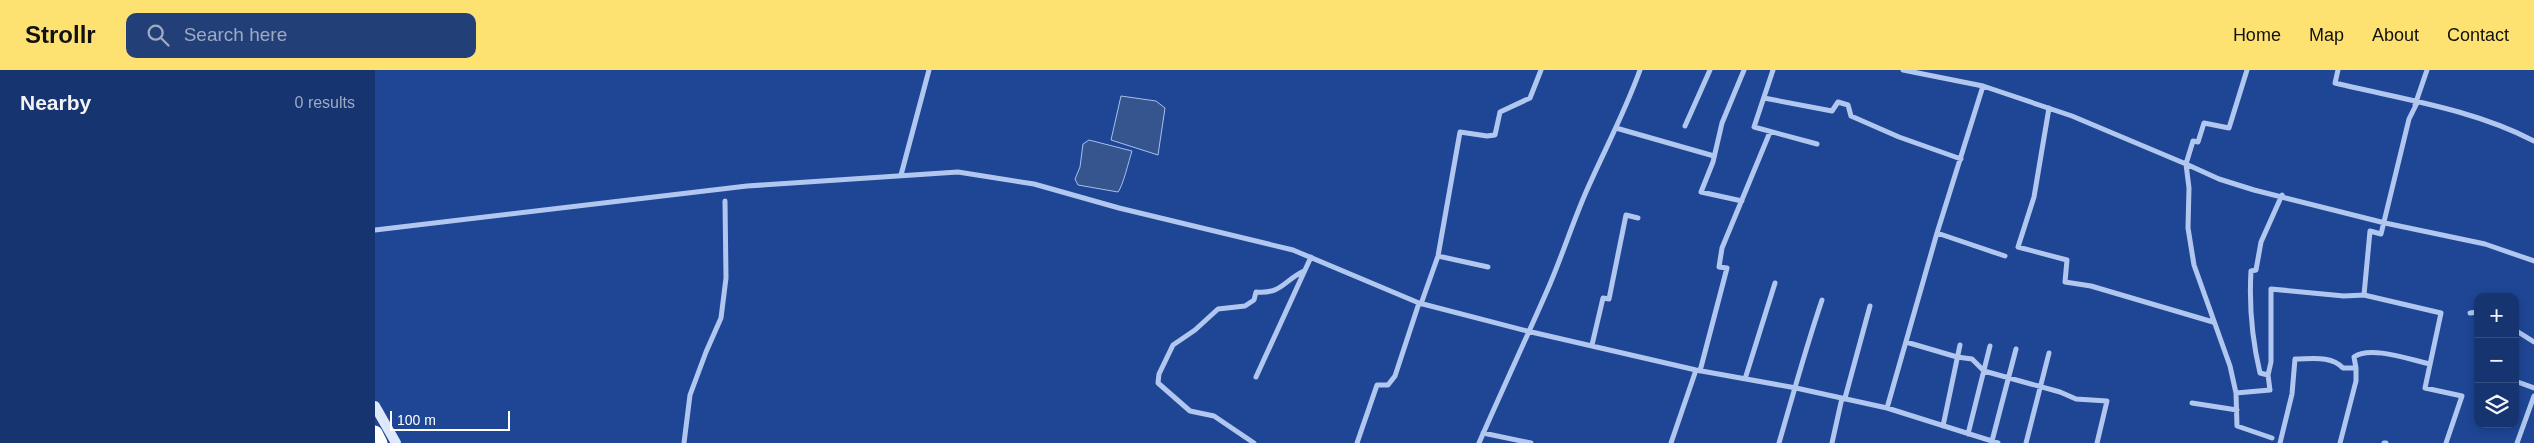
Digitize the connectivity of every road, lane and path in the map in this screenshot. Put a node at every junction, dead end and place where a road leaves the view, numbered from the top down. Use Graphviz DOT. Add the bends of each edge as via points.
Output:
graph roads {
  1 [pos="929,70"];
  2 [pos="1541,70"];
  3 [pos="1641,70"];
  4 [pos="1710,70"];
  5 [pos="1744,70"];
  6 [pos="1773,70"];
  7 [pos="1903,70"];
  8 [pos="2247,70"];
  9 [pos="2338,70"];
  10 [pos="2427,70"];
  11 [pos="1983,86"];
  12 [pos="1764,98"];
  13 [pos="2416,104"];
  14 [pos="2049,108"];
  15 [pos="1685,126"];
  16 [pos="1616,128"];
  17 [pos="1770,132"];
  18 [pos="2534,141"];
  19 [pos="1817,144"];
  20 [pos="1714,156"];
  21 [pos="1961,159"];
  22 [pos="2186,164"];
  23 [pos="901,175"];
  24 [pos="2282,195"];
  25 [pos="725,201"];
  26 [pos="1742,202"];
  27 [pos="1638,218"];
  28 [pos="2385,223"];
  29 [pos="375,230"];
  30 [pos="1937,233"];
  31 [pos="1438,256"];
  32 [pos="2005,256"];
  33 [pos="1311,257"];
  34 [pos="2534,261"];
  35 [pos="1489,267"];
  36 [pos="1304,271"];
  37 [pos="1775,283"];
  38 [pos="2364,295"];
  39 [pos="1822,300"];
  40 [pos="1420,303"];
  41 [pos="1871,306"];
  42 [pos="2474,312"];
  43 [pos="2470,313"];
  44 [pos="2213,322"];
  45 [pos="1527,332"];
  46 [pos="2519,333"];
  47 [pos="1906,342"];
  48 [pos="2534,342"];
  49 [pos="1592,345"];
  50 [pos="1960,345"];
  51 [pos="1990,346"];
  52 [pos="2016,349"];
  53 [pos="2049,353"];
  54 [pos="1957,357"];
  55 [pos="2430,364"];
  56 [pos="2356,368"];
  57 [pos="1698,370"];
  58 [pos="1984,371"];
  59 [pos="2268,375"];
  60 [pos="1256,377"];
  61 [pos="1745,378"];
  62 [pos="2009,378"];
  63 [pos="2519,382"];
  64 [pos="2041,386"];
  65 [pos="1796,388"];
  66 [pos="2534,388"];
  67 [pos="2237,393"];
  68 [pos="2534,396"];
  69 [pos="1844,398"];
  70 [pos="2192,403"];
  71 [pos="375,406"];
  72 [pos="1887,408"];
  73 [pos="2237,410"];
  74 [pos="1943,426"];
  75 [pos="375,433"];
  76 [pos="1483,433"];
  77 [pos="1968,434"];
  78 [pos="2272,438"];
  79 [pos="1995,442"];
  80 [pos="381,443"];
  81 [pos="396,443"];
  82 [pos="684,443"];
  83 [pos="1254,443"];
  84 [pos="1357,443"];
  85 [pos="1479,443"];
  86 [pos="1531,443"];
  87 [pos="1671,443"];
  88 [pos="1779,443"];
  89 [pos="1832,443"];
  90 [pos="2026,443"];
  91 [pos="2097,443"];
  92 [pos="2280,443"];
  93 [pos="2340,443"];
  94 [pos="2446,443"];
  95 [pos="2517,443"];
  1 -- 23 [label="street"];
  2 -- 31 [label="street" via="1530,98 1500,112 1495,134 1460,132"];
  3 -- 16 [label="street"];
  4 -- 15 [label="street"];
  5 -- 20 [label="street" via="1722,123"];
  6 -- 12 [label="street"];
  7 -- 11 [label="street"];
  8 -- 22 [label="street" via="2229,128 2203,122 2198,142 2193,141"];
  9 -- 13 [label="street" via="2335,83"];
  10 -- 13 [label="street"];
  11 -- 14 [label="street"];
  11 -- 21 [label="street"];
  12 -- 17 [label="street" via="1754,127"];
  12 -- 21 [label="street" via="1832,111 1838,102 1848,105 1851,116"];
  13 -- 18 [label="street" via="2474,117"];
  13 -- 28 [label="street" via="2409,119"];
  14 -- 22 [label="street"];
  14 -- 44 [label="street" via="2034,197 2018,247 2067,260 2065,282 2091,286"];
  16 -- 20 [label="street"];
  16 -- 45 [label="street"];
  17 -- 19 [label="street"];
  17 -- 26 [label="street"];
  20 -- 26 [label="street" via="1701,192"];
  21 -- 30 [label="street"];
  22 -- 24 [label="street" via="2219,179"];
  22 -- 44 [label="street" via="2188,228 2194,265"];
  23 -- 29 [label="street" via="747,186"];
  23 -- 33 [label="street" via="958,172 1033,184"];
  24 -- 28 [label="street"];
  24 -- 59 [label="street" via="2261,242 2256,270 2251,271 2249,308 2257,360 2260,373"];
  25 -- 82 [label="street" via="726,278 721,318 690,395"];
  26 -- 57 [label="street" via="1722,248 1719,267 1727,268"];
  27 -- 49 [label="street" via="1626,215 1609,299 1603,298"];
  28 -- 34 [label="street" via="2485,244"];
  28 -- 38 [label="street" via="2381,234 2371,231"];
  30 -- 32 [label="street"];
  30 -- 47 [label="street"];
  31 -- 35 [label="street"];
  31 -- 40 [label="street"];
  33 -- 36 [label="street"];
  33 -- 40 [label="street"];
  36 -- 60 [label="street"];
  36 -- 83 [label="street" via="1291,277 1277,291 1257,292 1254,300 1245,306 1218,309 1173,345 1159,374 1158,383 1190,412 1214,416"];
  37 -- 61 [label="street"];
  38 -- 55 [label="street" via="2441,313"];
  38 -- 59 [label="street" via="2271,289 2271,362"];
  39 -- 65 [label="street"];
  40 -- 45 [label="street"];
  40 -- 84 [label="street" via="1398,370 1392,382 1377,385"];
  41 -- 69 [label="street"];
  42 -- 43 [label="street"];
  44 -- 67 [label="street"];
  45 -- 49 [label="street"];
  45 -- 76 [label="street"];
  46 -- 48 [label="street"];
  47 -- 54 [label="street"];
  47 -- 72 [label="street"];
  49 -- 57 [label="street"];
  50 -- 54 [label="street"];
  51 -- 58 [label="street"];
  52 -- 62 [label="street"];
  53 -- 64 [label="street"];
  54 -- 58 [label="street" via="1972,359"];
  54 -- 74 [label="street"];
  55 -- 56 [label="street" via="2377,352 2361,352 2354,357"];
  55 -- 94 [label="street" via="2425,388 2462,396"];
  56 -- 92 [label="street" via="2343,368 2337,361 2325,359 2295,358 2292,394"];
  56 -- 93 [label="street" via="2356,381"];
  57 -- 61 [label="street"];
  57 -- 87 [label="street"];
  58 -- 62 [label="street"];
  58 -- 77 [label="street"];
  59 -- 67 [label="street" via="2271,390"];
  61 -- 65 [label="street"];
  62 -- 64 [label="street"];
  62 -- 79 [label="street"];
  63 -- 66 [label="street"];
  64 -- 90 [label="street"];
  64 -- 91 [label="street" via="2076,399 2107,402"];
  65 -- 69 [label="street"];
  65 -- 88 [label="street"];
  67 -- 73 [label="street"];
  68 -- 95 [label="street"];
  69 -- 72 [label="street"];
  69 -- 89 [label="street"];
  70 -- 73 [label="street"];
  71 -- 81 [label="main road"];
  72 -- 74 [label="street"];
  73 -- 78 [label="street" via="2237,426"];
  74 -- 77 [label="street"];
  75 -- 80 [label="highway"];
  76 -- 85 [label="street"];
  76 -- 86 [label="street"];
  77 -- 79 [label="street"];
}
